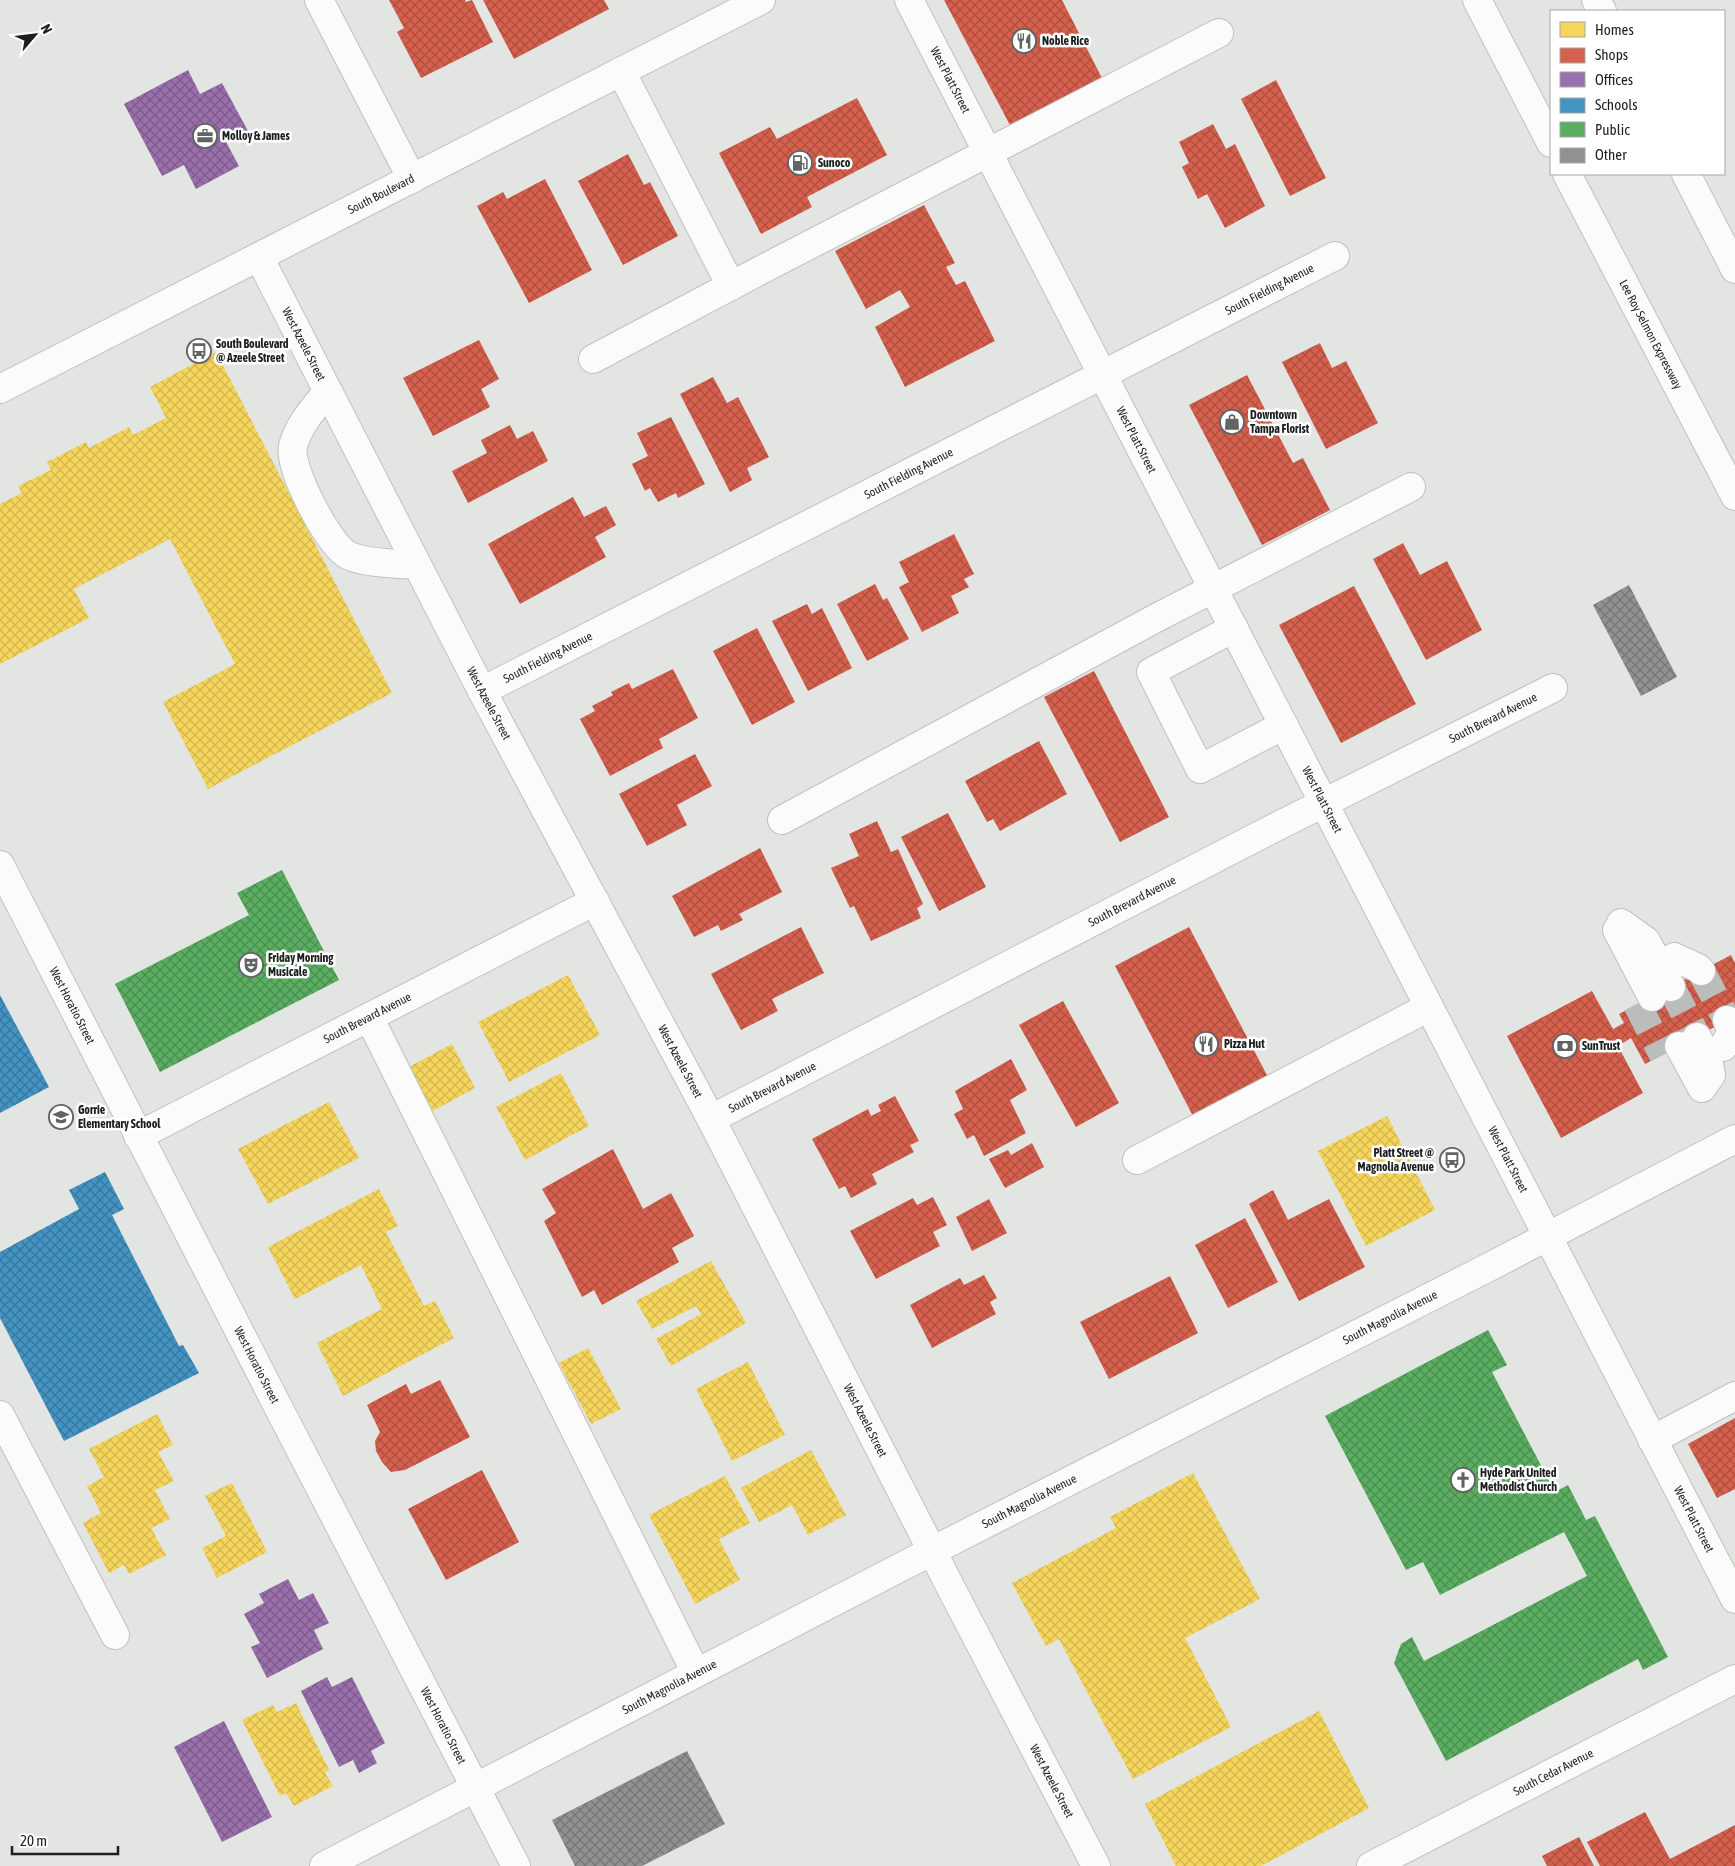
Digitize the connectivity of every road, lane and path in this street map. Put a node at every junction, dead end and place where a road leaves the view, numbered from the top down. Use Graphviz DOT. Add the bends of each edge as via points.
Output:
graph roads {
  1 [pos="319,0"];
  2 [pos="762,0"];
  3 [pos="909,0"];
  4 [pos="1477,0"];
  5 [pos="1219,33"];
  6 [pos="622,71"];
  7 [pos="1550,140"];
  8 [pos="989,154"];
  9 [pos="1569,175"];
  10 [pos="1687,175"];
  11 [pos="412,179"];
  12 [pos="1335,256"];
  13 [pos="260,257"];
  14 [pos="1735,269"];
  15 [pos="731,286"];
  16 [pos="593,359"];
  17 [pos="1103,375"];
  18 [pos="0,389"];
  19 [pos="328,391"];
  20 [pos="1411,487"];
  21 [pos="1735,496"];
  22 [pos="417,565"];
  23 [pos="1214,589"];
  24 [pos="1234,628"];
  25 [pos="1553,688"];
  26 [pos="482,691"];
  27 [pos="1284,725"];
  28 [pos="1324,803"];
  29 [pos="782,820"];
  30 [pos="0,865"];
  31 [pos="595,901"];
  32 [pos="1670,982"];
  33 [pos="1429,1007"];
  34 [pos="369,1017"];
  35 [pos="1698,1085"];
  36 [pos="711,1119"];
  37 [pos="138,1136"];
  38 [pos="1735,1139"];
  39 [pos="1137,1160"];
  40 [pos="1549,1236"];
  41 [pos="1735,1396"];
  42 [pos="0,1415"];
  43 [pos="1652,1440"];
  44 [pos="932,1551"];
  45 [pos="1735,1599"];
  46 [pos="115,1635"];
  47 [pos="696,1673"];
  48 [pos="1735,1679"];
  49 [pos="475,1788"];
  50 [pos="324,1866"];
  51 [pos="516,1866"];
  52 [pos="1096,1866"];
  53 [pos="1371,1866"];
  1 -- 11 [label="main road"];
  2 -- 6 [label="main road, South Boulevard"];
  3 -- 8 [label="main road, West Platt Street"];
  4 -- 7 [label="main road"];
  5 -- 8 [label="main road"];
  6 -- 11 [label="main road, South Boulevard"];
  6 -- 15 [label="main road"];
  8 -- 15 [label="main road"];
  8 -- 17 [label="main road, West Platt Street"];
  9 -- 21 [label="main road, Lee Roy Selmon Expressway"];
  10 -- 14 [label="main road"];
  11 -- 13 [label="main road, South Boulevard"];
  12 -- 17 [label="main road, South Fielding Avenue"];
  13 -- 18 [label="main road, South Boulevard"];
  13 -- 19 [label="main road, West Azeele Street"];
  15 -- 16 [label="main road"];
  17 -- 23 [label="main road, West Platt Street"];
  17 -- 26 [label="main road, South Fielding Avenue"];
  19 -- 22 [label="main road, West Azeele Street"];
  19 -- 22 [label="main road" via="303,422 293,448 299,480 328,535 346,554 376,562"];
  20 -- 23 [label="main road"];
  22 -- 26 [label="main road, West Azeele Street"];
  23 -- 24 [label="main road, West Platt Street"];
  23 -- 29 [label="main road"];
  24 -- 27 [label="main road, West Platt Street"];
  24 -- 27 [label="main road" via="1151,672 1200,769"];
  25 -- 28 [label="main road, South Brevard Avenue"];
  26 -- 31 [label="main road, West Azeele Street"];
  27 -- 28 [label="main road, West Platt Street"];
  28 -- 33 [label="main road, West Platt Street"];
  28 -- 36 [label="main road, South Brevard Avenue"];
  30 -- 37 [label="main road, West Horatio Street"];
  31 -- 34 [label="main road, South Brevard Avenue"];
  31 -- 36 [label="main road, West Azeele Street"];
  32 -- 32 [label="main road" via="1615,934 1646,941"];
  33 -- 39 [label="main road"];
  33 -- 40 [label="main road, West Platt Street"];
  34 -- 37 [label="main road, South Brevard Avenue"];
  34 -- 47 [label="main road"];
  35 -- 35 [label="main road" via="1700,1039"];
  36 -- 44 [label="main road, West Azeele Street"];
  37 -- 49 [label="main road, West Horatio Street"];
  38 -- 40 [label="main road, South Magnolia Avenue"];
  40 -- 43 [label="main road, West Platt Street"];
  40 -- 44 [label="main road, South Magnolia Avenue"];
  41 -- 43 [label="main road"];
  42 -- 46 [label="main road"];
  43 -- 45 [label="main road, West Platt Street"];
  44 -- 47 [label="main road, South Magnolia Avenue"];
  44 -- 52 [label="main road, West Azeele Street"];
  47 -- 49 [label="main road, South Magnolia Avenue"];
  48 -- 53 [label="main road, South Cedar Avenue"];
  49 -- 50 [label="main road, South Magnolia Avenue"];
  49 -- 51 [label="main road, West Horatio Street"];
}
